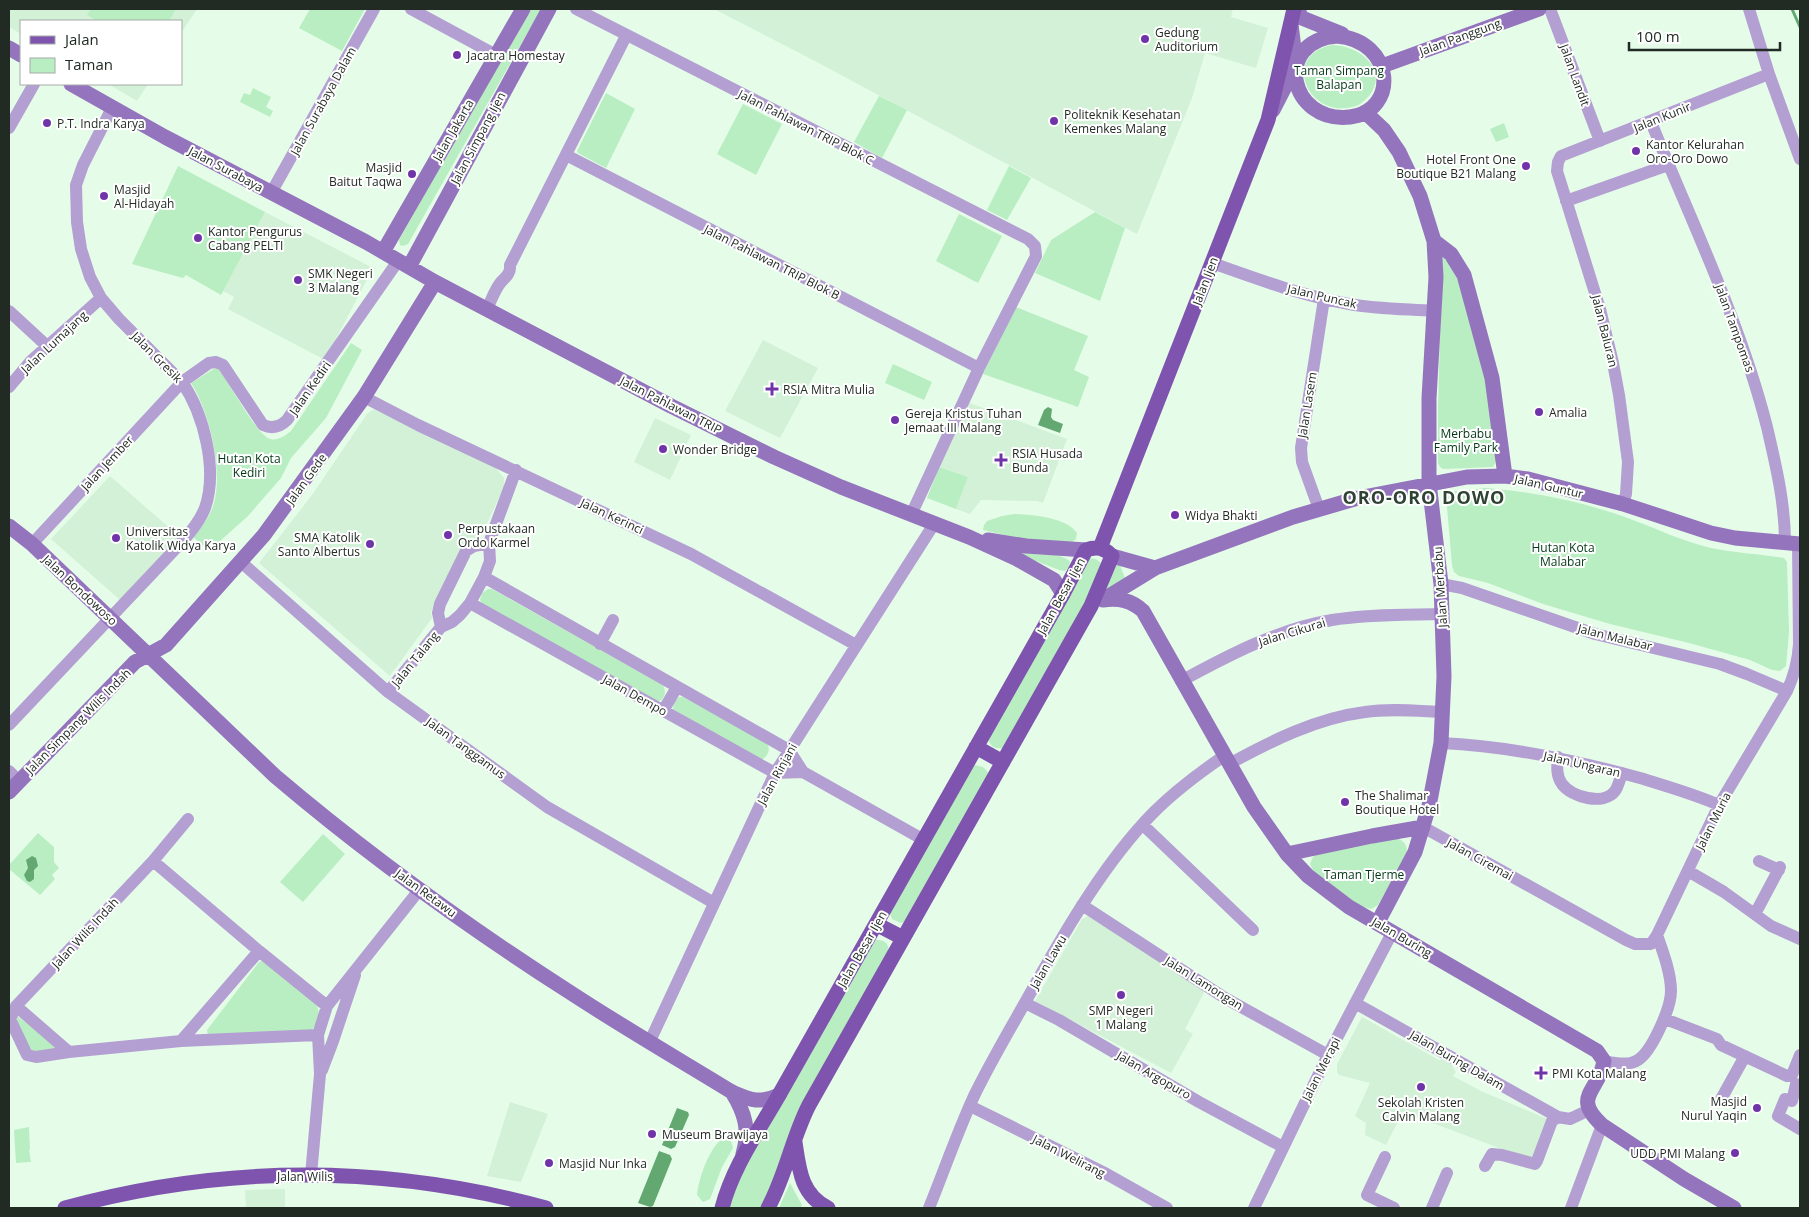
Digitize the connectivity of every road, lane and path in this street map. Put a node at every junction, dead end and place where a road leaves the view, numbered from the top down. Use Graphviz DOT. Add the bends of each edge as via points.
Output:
graph roads {
  1 [pos="374,9"];
  2 [pos="411,9"];
  3 [pos="523,9"];
  4 [pos="549,9"];
  5 [pos="576,9"];
  6 [pos="1538,9"];
  7 [pos="1550,9"];
  8 [pos="1750,9"];
  9 [pos="1294,13"];
  10 [pos="626,36"];
  11 [pos="1349,37"];
  12 [pos="9,48"];
  13 [pos="20,54"];
  14 [pos="496,55"];
  15 [pos="1296,65"];
  16 [pos="1382,66"];
  17 [pos="1769,74"];
  18 [pos="33,85"];
  19 [pos="73,85"];
  20 [pos="112,108"];
  21 [pos="1365,112"];
  22 [pos="1268,120"];
  23 [pos="1651,122"];
  24 [pos="9,128"];
  25 [pos="1600,141"];
  26 [pos="566,155"];
  27 [pos="1800,159"];
  28 [pos="1558,162"];
  29 [pos="1668,165"];
  30 [pos="271,193"];
  31 [pos="1566,201"];
  32 [pos="1434,241"];
  33 [pos="383,252"];
  34 [pos="1212,263"];
  35 [pos="404,264"];
  36 [pos="435,282"];
  37 [pos="101,298"];
  38 [pos="1324,299"];
  39 [pos="487,309"];
  40 [pos="9,311"];
  41 [pos="1434,311"];
  42 [pos="47,346"];
  43 [pos="979,368"];
  44 [pos="182,382"];
  45 [pos="9,387"];
  46 [pos="364,397"];
  47 [pos="516,470"];
  48 [pos="1505,476"];
  49 [pos="1429,483"];
  50 [pos="1624,504"];
  51 [pos="1319,509"];
  52 [pos="911,515"];
  53 [pos="934,524"];
  54 [pos="9,526"];
  55 [pos="969,537"];
  56 [pos="489,543"];
  57 [pos="32,544"];
  58 [pos="1795,544"];
  59 [pos="1100,551"];
  60 [pos="241,562"];
  61 [pos="1155,568"];
  62 [pos="484,577"];
  63 [pos="1441,584"];
  64 [pos="1063,594"];
  65 [pos="470,603"];
  66 [pos="1097,603"];
  67 [pos="1442,614"];
  68 [pos="109,618"];
  69 [pos="613,620"];
  70 [pos="441,627"];
  71 [pos="600,644"];
  72 [pos="856,645"];
  73 [pos="150,655"];
  74 [pos="1799,659"];
  75 [pos="1181,681"];
  76 [pos="677,687"];
  77 [pos="1787,691"];
  78 [pos="388,692"];
  79 [pos="663,711"];
  80 [pos="1443,712"];
  81 [pos="9,725"];
  82 [pos="1441,743"];
  83 [pos="976,747"];
  84 [pos="789,750"];
  85 [pos="1558,757"];
  86 [pos="1226,760"];
  87 [pos="1003,762"];
  88 [pos="803,772"];
  89 [pos="775,773"];
  90 [pos="1622,773"];
  91 [pos="12,781"];
  92 [pos="1719,805"];
  93 [pos="188,819"];
  94 [pos="1143,825"];
  95 [pos="1423,827"];
  96 [pos="924,840"];
  97 [pos="1287,854"];
  98 [pos="153,861"];
  99 [pos="1759,861"];
  100 [pos="1688,871"];
  101 [pos="420,889"];
  102 [pos="714,903"];
  103 [pos="1082,905"];
  104 [pos="1755,914"];
  105 [pos="1378,922"];
  106 [pos="876,924"];
  107 [pos="1252,930"];
  108 [pos="1393,931"];
  109 [pos="1657,935"];
  110 [pos="903,938"];
  111 [pos="1800,939"];
  112 [pos="259,951"];
  113 [pos="357,968"];
  114 [pos="1356,1002"];
  115 [pos="1025,1003"];
  116 [pos="16,1006"];
  117 [pos="327,1006"];
  118 [pos="1665,1019"];
  119 [pos="318,1035"];
  120 [pos="181,1041"];
  121 [pos="650,1041"];
  122 [pos="69,1052"];
  123 [pos="1328,1055"];
  124 [pos="1745,1056"];
  125 [pos="1604,1062"];
  126 [pos="1799,1064"];
  127 [pos="320,1074"];
  128 [pos="1800,1085"];
  129 [pos="732,1092"];
  130 [pos="779,1095"];
  131 [pos="1720,1101"];
  132 [pos="970,1106"];
  133 [pos="1589,1110"];
  134 [pos="1558,1117"];
  135 [pos="1602,1125"];
  136 [pos="1800,1129"];
  137 [pos="794,1138"];
  138 [pos="1283,1147"];
  139 [pos="743,1155"];
  140 [pos="1385,1157"];
  141 [pos="1485,1166"];
  142 [pos="1447,1173"];
  143 [pos="311,1175"];
  144 [pos="65,1208"];
  145 [pos="546,1208"];
  146 [pos="722,1208"];
  147 [pos="768,1208"];
  148 [pos="828,1208"];
  149 [pos="929,1208"];
  150 [pos="1167,1208"];
  151 [pos="1254,1208"];
  152 [pos="1394,1208"];
  153 [pos="1432,1208"];
  154 [pos="1571,1208"];
  155 [pos="1734,1208"];
  1 -- 30 [label="street, Jalan Surabaya Dalam"];
  2 -- 14 [label="street"];
  3 -- 14 [label="main road, Jalan Jakarta"];
  4 -- 35 [label="main road, Jalan Simpang Ijen"];
  5 -- 10 [label="street, Jalan Pahlawan TRIP Blok C"];
  6 -- 16 [label="main road, Jalan Panggung"];
  7 -- 25 [label="street, Jalan Landit"];
  8 -- 17 [label="street"];
  9 -- 11 [label="main road"];
  9 -- 15 [label="main road"];
  9 -- 22 [label="main road, Jalan Ijen"];
  10 -- 26 [label="street"];
  10 -- 43 [label="street, Jalan Pahlawan TRIP Blok C" via="1028,238 1035,246 1036,256"];
  11 -- 15 [label="main road" via="1315,41"];
  11 -- 16 [label="main road" via="1372,49"];
  12 -- 13 [label="main road"];
  14 -- 33 [label="main road, Jalan Jakarta"];
  15 -- 21 [label="main road" via="1298,91 1312,108 1340,118"];
  15 -- 22 [label="main road"];
  16 -- 21 [label="main road" via="1382,92"];
  17 -- 23 [label="street, Jalan Kunir"];
  17 -- 27 [label="street"];
  18 -- 24 [label="street"];
  19 -- 20 [label="main road, Jalan Surabaya"];
  20 -- 30 [label="main road, Jalan Surabaya"];
  20 -- 37 [label="street, Jalan Gresik" via="76,185 78,234 90,277"];
  21 -- 32 [label="main road, Jalan Merbabu" via="1384,130 1399,152 1420,196"];
  22 -- 34 [label="main road, Jalan Ijen"];
  23 -- 25 [label="street, Jalan Kunir"];
  23 -- 29 [label="street, Jalan Tampomas"];
  25 -- 28 [label="street, Jalan Kunir" via="1562,156"];
  26 -- 39 [label="street" via="510,265 506,265"];
  26 -- 43 [label="street, Jalan Pahlawan TRIP Blok B"];
  28 -- 31 [label="street, Jalan Baluran" via="1557,171"];
  29 -- 31 [label="street"];
  29 -- 58 [label="street, Jalan Tampomas" via="1724,295 1751,371 1779,476 1785,528"];
  30 -- 33 [label="main road, Jalan Surabaya"];
  31 -- 50 [label="street, Jalan Baluran" via="1600,309 1620,395 1628,462"];
  32 -- 41 [label="main road, Jalan Merbabu"];
  32 -- 48 [label="main road" via="1457,262 1466,283 1492,378"];
  33 -- 35 [label="main road, Jalan Pahlawan TRIP"];
  34 -- 38 [label="street, Jalan Puncak"];
  34 -- 59 [label="main road, Jalan Ijen"];
  35 -- 36 [label="main road, Jalan Pahlawan TRIP"];
  35 -- 44 [label="street, Jalan Kediri" via="282,424 273,427 263,425 220,363 210,363"];
  36 -- 39 [label="main road, Jalan Pahlawan TRIP"];
  36 -- 46 [label="main road, Jalan Gede"];
  37 -- 42 [label="street, Jalan Lumajang"];
  37 -- 44 [label="street, Jalan Gresik"];
  38 -- 41 [label="street, Jalan Puncak"];
  38 -- 51 [label="street, Jalan Lasem" via="1300,448"];
  39 -- 52 [label="main road, Jalan Pahlawan TRIP" via="711,426 841,487"];
  40 -- 42 [label="street"];
  41 -- 49 [label="main road, Jalan Merbabu"];
  42 -- 45 [label="street, Jalan Lumajang"];
  43 -- 52 [label="street"];
  44 -- 57 [label="street, Jalan Jember"];
  44 -- 68 [label="street, Jalan Gresik" via="195,405 208,454 210,483 204,510 182,543"];
  46 -- 47 [label="street, Jalan Kerinci"];
  46 -- 60 [label="main road, Jalan Gede"];
  47 -- 56 [label="street, Jalan Talang"];
  47 -- 72 [label="street, Jalan Kerinci" via="691,554"];
  48 -- 49 [label="main road, Jalan Guntur"];
  48 -- 50 [label="main road, Jalan Guntur" via="1547,483"];
  49 -- 51 [label="main road, Jalan Guntur"];
  49 -- 63 [label="main road, Jalan Merbabu"];
  50 -- 58 [label="main road, Jalan Guntur" via="1711,533"];
  51 -- 61 [label="main road, Jalan Guntur"];
  52 -- 53 [label="main road, Jalan Pahlawan TRIP"];
  53 -- 55 [label="main road, Jalan Pahlawan TRIP"];
  53 -- 72 [label="street, Jalan Rinjani"];
  54 -- 57 [label="main road, Jalan Bondowoso"];
  55 -- 59 [label="main road, Jalan Pahlawan TRIP" via="1026,546"];
  55 -- 64 [label="main road, Jalan Pahlawan TRIP" via="1040,571 1054,580"];
  56 -- 62 [label="street, Jalan Talang" via="490,561"];
  56 -- 70 [label="street, Jalan Talang" via="466,551 440,604"];
  57 -- 68 [label="main road, Jalan Bondowoso"];
  58 -- 74 [label="street, Jalan Muria"];
  59 -- 61 [label="main road, Jalan Pahlawan TRIP"];
  59 -- 64 [label="main road, Jalan Besar Ijen"];
  59 -- 66 [label="main road"];
  60 -- 73 [label="main road, Jalan Gede" via="166,645"];
  60 -- 78 [label="street, Jalan Tanggamus"];
  61 -- 66 [label="main road, Jalan Guntur"];
  62 -- 65 [label="street, Jalan Talang"];
  62 -- 71 [label="street"];
  63 -- 67 [label="main road, Jalan Merbabu"];
  63 -- 77 [label="street, Jalan Malabar" via="1462,588 1595,634 1720,664"];
  64 -- 83 [label="main road, Jalan Besar Ijen"];
  65 -- 70 [label="street, Jalan Talang" via="452,622"];
  65 -- 79 [label="street, Jalan Dempo"];
  66 -- 75 [label="main road, Jalan Buring" via="1123,599 1136,604 1143,611"];
  66 -- 87 [label="main road"];
  67 -- 75 [label="street, Jalan Cikurai" via="1354,618 1311,625 1258,642"];
  67 -- 80 [label="main road, Jalan Merbabu"];
  68 -- 73 [label="main road, Jalan Bondowoso"];
  68 -- 81 [label="street, Jalan Gresik"];
  69 -- 71 [label="street"];
  70 -- 78 [label="street, Jalan Talang"];
  71 -- 76 [label="street"];
  72 -- 84 [label="street, Jalan Rinjani"];
  73 -- 91 [label="main road, Jalan Simpang Wilis Indah" via="136,662"];
  73 -- 101 [label="main road, Jalan Retawu" via="275,776"];
  74 -- 77 [label="street, Jalan Muria"];
  75 -- 86 [label="main road, Jalan Buring"];
  76 -- 79 [label="street"];
  76 -- 84 [label="street"];
  77 -- 92 [label="street, Jalan Muria"];
  78 -- 102 [label="street, Jalan Tanggamus" via="547,807"];
  79 -- 89 [label="street, Jalan Dempo"];
  80 -- 82 [label="main road, Jalan Merbabu"];
  80 -- 86 [label="street, Jalan Lawu" via="1367,712 1337,717"];
  82 -- 85 [label="street, Jalan Ungaran"];
  82 -- 95 [label="main road, Jalan Merbabu"];
  83 -- 87 [label="main road"];
  83 -- 96 [label="main road, Jalan Besar Ijen"];
  84 -- 88 [label="street"];
  84 -- 89 [label="street, Jalan Rinjani"];
  85 -- 90 [label="street, Jalan Ungaran"];
  85 -- 90 [label="street" via="1557,771 1562,784 1573,794 1585,798 1610,795"];
  86 -- 94 [label="street, Jalan Lawu" via="1199,773"];
  86 -- 97 [label="main road, Jalan Buring"];
  87 -- 110 [label="main road"];
  88 -- 89 [label="street"];
  88 -- 96 [label="street"];
  89 -- 102 [label="street, Jalan Rinjani"];
  90 -- 92 [label="street, Jalan Ungaran"];
  92 -- 100 [label="street, Jalan Muria"];
  93 -- 98 [label="street, Jalan Wilis Indah"];
  94 -- 103 [label="street, Jalan Lawu"];
  94 -- 107 [label="street"];
  95 -- 97 [label="main road"];
  95 -- 105 [label="main road, Jalan Merbabu" via="1411,859"];
  95 -- 109 [label="street, Jalan Ciremai" via="1626,940 1635,944 1651,944"];
  96 -- 106 [label="main road, Jalan Besar Ijen"];
  97 -- 105 [label="main road, Jalan Buring" via="1308,876 1349,907"];
  98 -- 112 [label="street"];
  98 -- 116 [label="street, Jalan Wilis Indah"];
  99 -- 104 [label="street" via="1780,869"];
  100 -- 104 [label="street"];
  100 -- 109 [label="street, Jalan Muria"];
  101 -- 113 [label="street"];
  101 -- 121 [label="main road, Jalan Retawu" via="570,993"];
  102 -- 121 [label="street, Jalan Rinjani"];
  103 -- 115 [label="street, Jalan Lawu"];
  103 -- 123 [label="street, Jalan Lamongan" via="1225,998"];
  104 -- 111 [label="street" via="1770,926"];
  105 -- 108 [label="main road, Jalan Buring"];
  106 -- 110 [label="main road"];
  106 -- 130 [label="main road, Jalan Besar Ijen"];
  108 -- 114 [label="street, Jalan Merapi"];
  108 -- 125 [label="main road, Jalan Buring" via="1591,1048"];
  109 -- 118 [label="street" via="1671,991"];
  110 -- 137 [label="main road" via="809,1105"];
  112 -- 117 [label="street"];
  112 -- 120 [label="street"];
  113 -- 117 [label="street"];
  113 -- 127 [label="street"];
  114 -- 123 [label="street, Jalan Merapi"];
  114 -- 134 [label="street, Jalan Buring Dalam"];
  115 -- 132 [label="street, Jalan Lawu"];
  115 -- 138 [label="street, Jalan Argopuro"];
  116 -- 122 [label="street"];
  116 -- 122 [label="street" via="10,1018 27,1055"];
  117 -- 119 [label="street"];
  118 -- 124 [label="street" via="1717,1039 1721,1045"];
  118 -- 125 [label="street" via="1639,1060 1631,1063"];
  119 -- 120 [label="street"];
  119 -- 127 [label="street"];
  120 -- 122 [label="street"];
  121 -- 129 [label="main road, Jalan Retawu"];
  123 -- 138 [label="street, Jalan Merapi"];
  124 -- 126 [label="street" via="1788,1076"];
  124 -- 131 [label="street"];
  125 -- 133 [label="main road" via="1587,1104"];
  127 -- 143 [label="street"];
  128 -- 136 [label="street" via="1796,1084 1792,1101 1786,1099 1778,1116"];
  129 -- 130 [label="main road, Jalan Retawu" via="758,1101"];
  129 -- 139 [label="main road" via="743,1112 747,1129"];
  130 -- 139 [label="main road, Jalan Besar Ijen"];
  132 -- 149 [label="street, Jalan Lawu"];
  132 -- 150 [label="street, Jalan Welirang" via="1103,1172"];
  133 -- 134 [label="street" via="1570,1119"];
  133 -- 135 [label="main road"];
  134 -- 141 [label="street" via="1552,1121 1537,1163 1492,1154"];
  135 -- 154 [label="street"];
  135 -- 155 [label="main road"];
  137 -- 147 [label="main road" via="781,1182"];
  137 -- 148 [label="main road" via="806,1187 812,1198"];
  138 -- 151 [label="street, Jalan Merapi"];
  139 -- 146 [label="main road, Jalan Besar Ijen" via="729,1182"];
  140 -- 152 [label="street" via="1368,1195"];
  142 -- 153 [label="street"];
  143 -- 144 [label="main road, Jalan Wilis" via="189,1182"];
  143 -- 145 [label="main road, Jalan Wilis" via="424,1183"];
}
